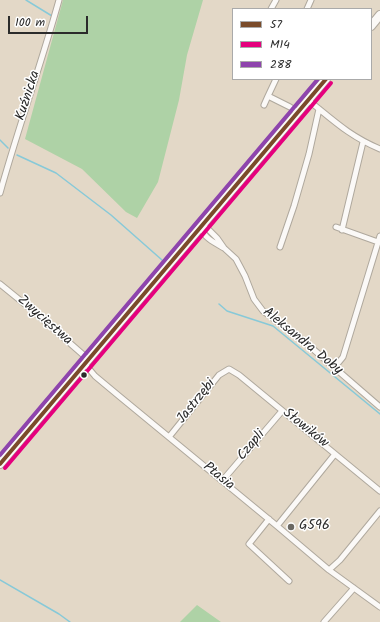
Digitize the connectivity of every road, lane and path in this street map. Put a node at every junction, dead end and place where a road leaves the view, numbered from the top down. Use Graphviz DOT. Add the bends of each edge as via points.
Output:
graph roads {
  1 [pos="59,0"];
  2 [pos="380,15"];
  3 [pos="372,25"];
  4 [pos="276,80"];
  5 [pos="325,80"];
  6 [pos="268,96"];
  7 [pos="308,100"];
  8 [pos="264,105"];
  9 [pos="319,108"];
  10 [pos="298,112"];
  11 [pos="363,142"];
  12 [pos="380,149"];
  13 [pos="0,193"];
  14 [pos="336,227"];
  15 [pos="201,228"];
  16 [pos="342,230"];
  17 [pos="380,236"];
  18 [pos="378,242"];
  19 [pos="280,248"];
  20 [pos="0,284"];
  21 [pos="86,361"];
  22 [pos="334,368"];
  23 [pos="229,369"];
  24 [pos="380,407"];
  25 [pos="282,411"];
  26 [pos="169,437"];
  27 [pos="336,454"];
  28 [pos="0,464"];
  29 [pos="222,481"];
  30 [pos="380,491"];
  31 [pos="380,511"];
  32 [pos="269,519"];
  33 [pos="277,526"];
  34 [pos="329,570"];
  35 [pos="290,581"];
  36 [pos="354,588"];
  37 [pos="380,607"];
  38 [pos="324,622"];
  1 -- 13 [label="street, Kuźnicka"];
  2 -- 3 [label="main road"];
  4 -- 6 [label="street"];
  5 -- 7 [label="main road"];
  6 -- 8 [label="street"];
  6 -- 10 [label="street"];
  7 -- 9 [label="street"];
  7 -- 10 [label="main road"];
  9 -- 11 [label="street"];
  9 -- 19 [label="street" via="309,154"];
  10 -- 15 [label="main road"];
  11 -- 12 [label="street"];
  11 -- 16 [label="street"];
  14 -- 16 [label="street"];
  15 -- 21 [label="main road"];
  15 -- 22 [label="street, Aleksandra Doby" via="202,234 224,248 238,263 254,299 263,311"];
  16 -- 18 [label="street"];
  17 -- 18 [label="street"];
  18 -- 22 [label="street" via="343,357"];
  20 -- 21 [label="street, Zwycięstwa"];
  21 -- 26 [label="street, Ptasia" via="95,376"];
  21 -- 28 [label="main road"];
  22 -- 24 [label="street, Aleksandra Doby"];
  23 -- 25 [label="street, Słowików"];
  23 -- 26 [label="street, Jastrzębi" via="219,375"];
  25 -- 27 [label="street, Słowików"];
  25 -- 29 [label="street, Czapli"];
  26 -- 29 [label="street, Ptasia"];
  27 -- 30 [label="street, Słowików"];
  27 -- 33 [label="street"];
  29 -- 32 [label="street, Ptasia"];
  31 -- 34 [label="street"];
  32 -- 33 [label="street, Ptasia"];
  32 -- 35 [label="street" via="248,544"];
  33 -- 34 [label="street, Ptasia"];
  34 -- 36 [label="street, Ptasia"];
  36 -- 37 [label="street, Ptasia"];
  36 -- 38 [label="street"];
}
